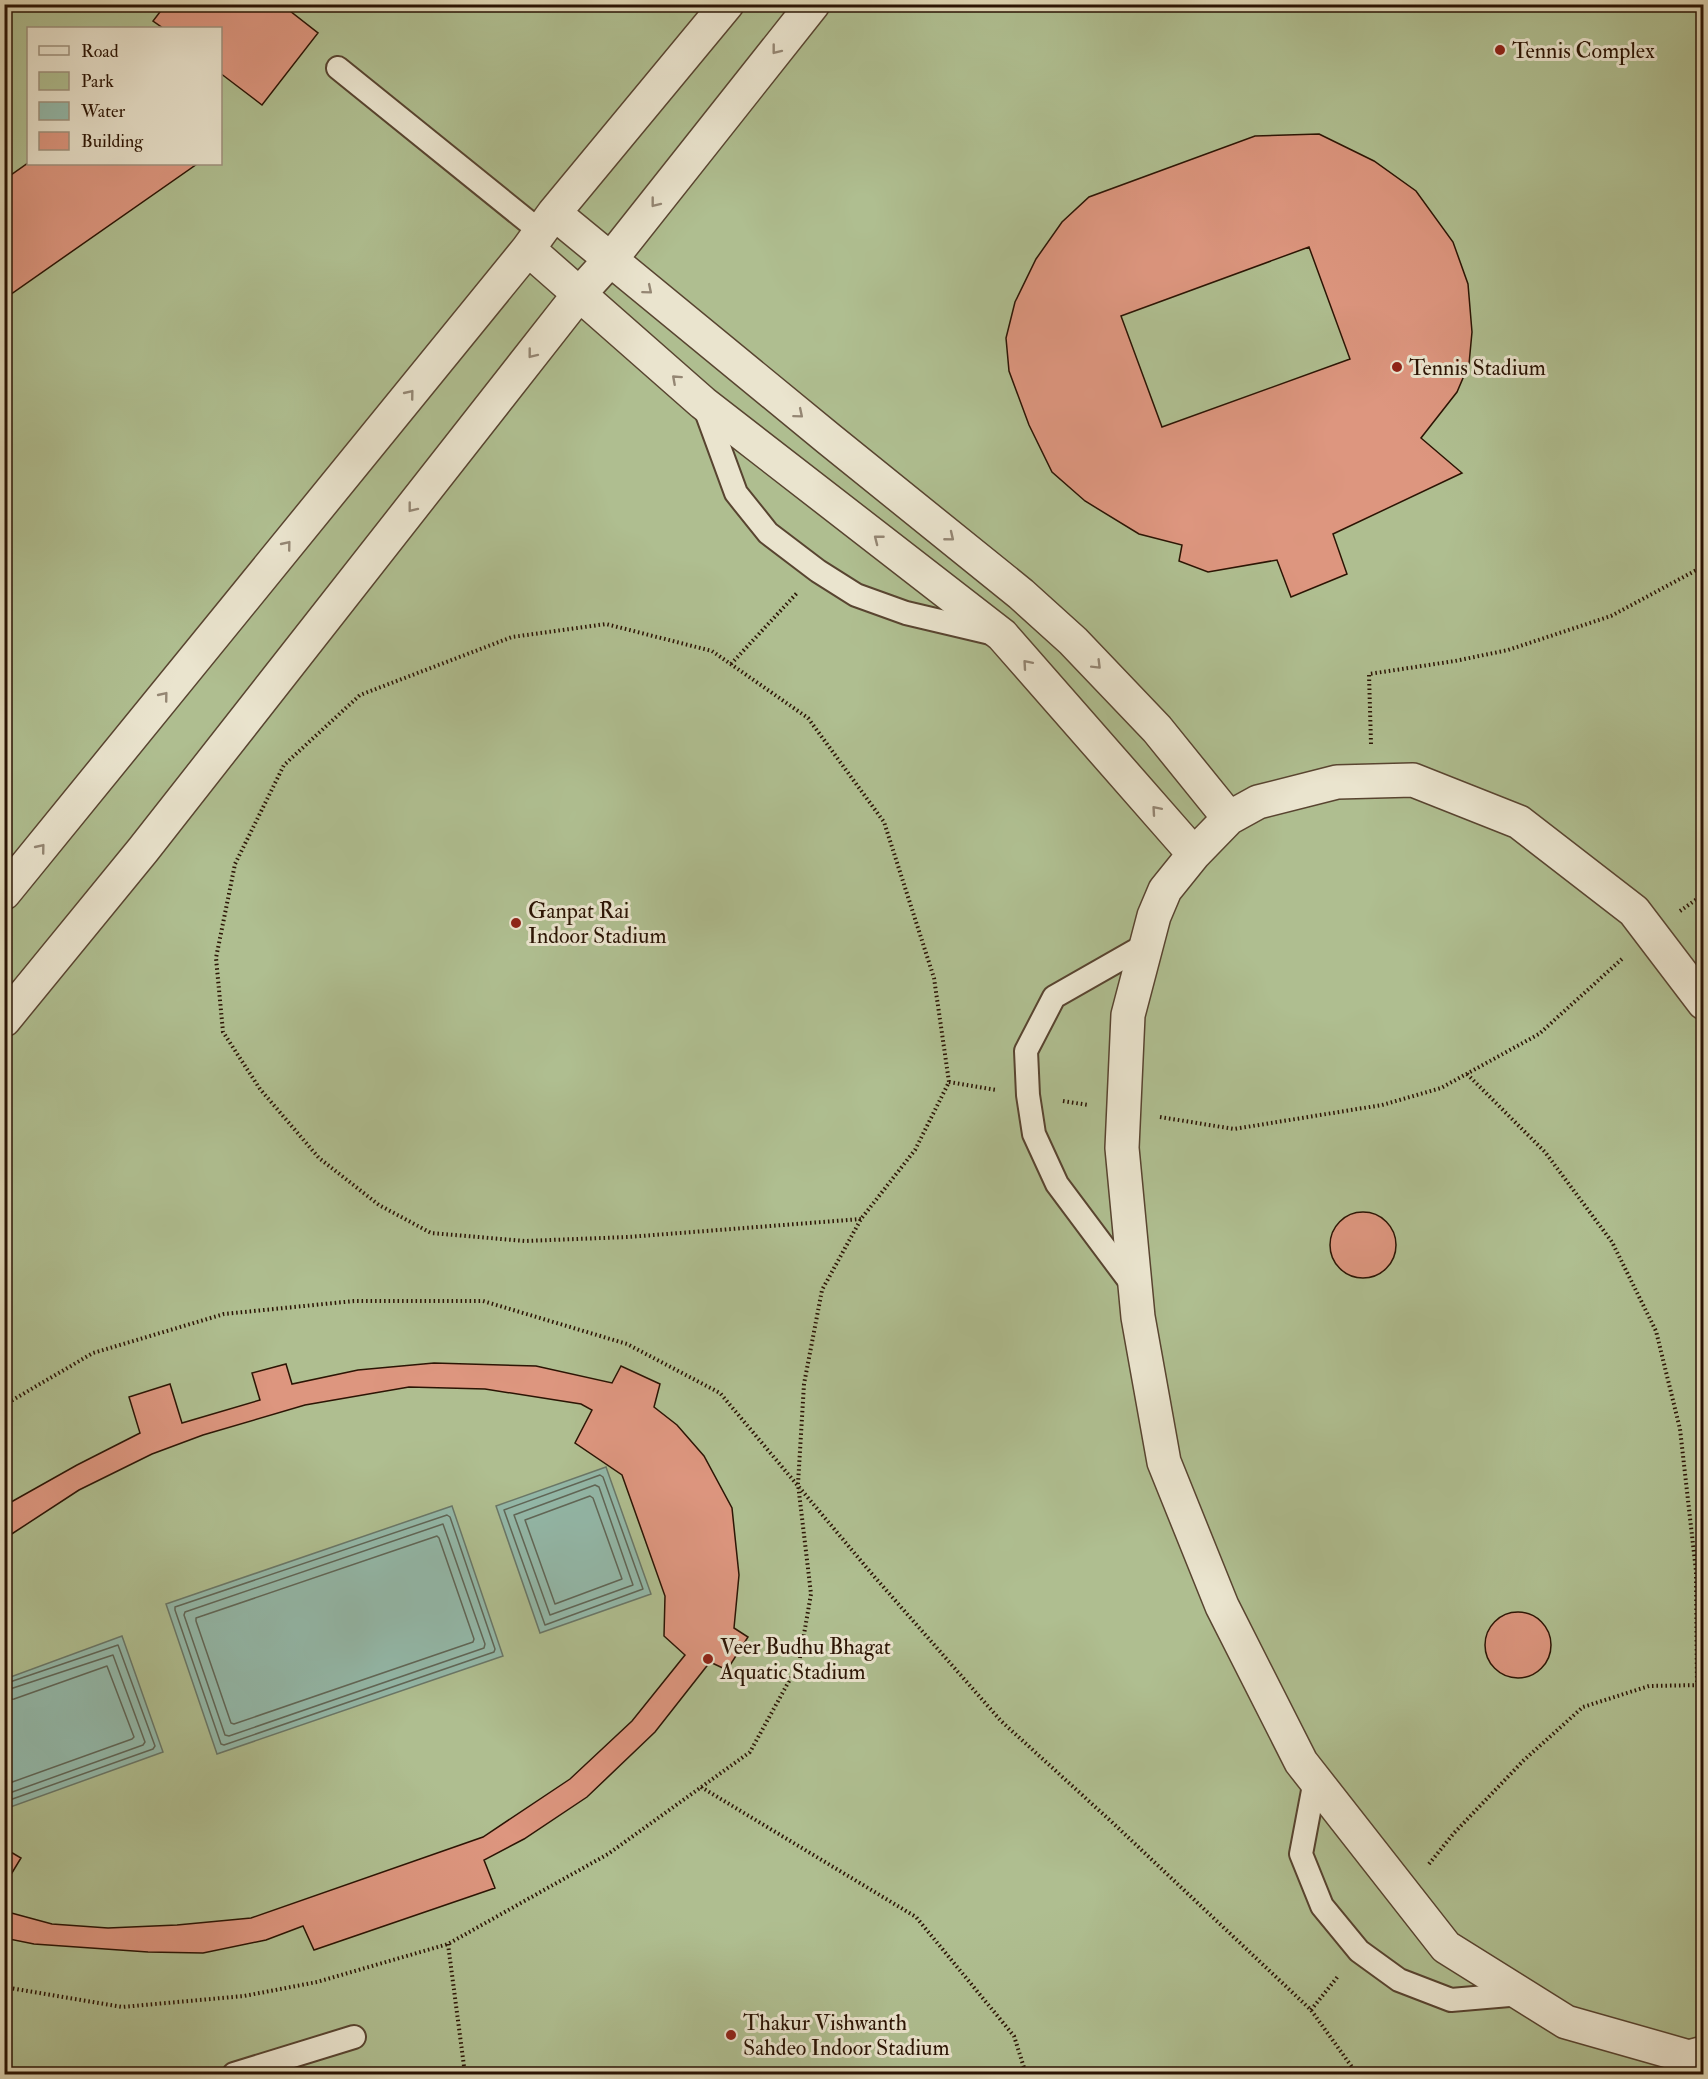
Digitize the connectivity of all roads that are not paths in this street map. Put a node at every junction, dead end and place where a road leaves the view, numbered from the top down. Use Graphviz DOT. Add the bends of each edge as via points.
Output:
graph roads {
  1 [pos="727,4"];
  2 [pos="813,4"];
  3 [pos="338,68"];
  4 [pos="541,231"];
  5 [pos="611,259"];
  6 [pos="580,293"];
  7 [pos="704,403"];
  8 [pos="1002,635"];
  9 [pos="1229,818"];
  10 [pos="1194,854"];
  11 [pos="4,894"];
  12 [pos="1147,944"];
  13 [pos="1704,1003"];
  14 [pos="4,1020"];
  15 [pos="1135,1289"];
  16 [pos="1315,1780"];
  17 [pos="1521,1994"];
  18 [pos="354,2037"];
  19 [pos="1696,2062"];
  20 [pos="234,2074"];
  1 -- 4 [label="street"];
  2 -- 5 [label="street, one-way"];
  3 -- 4 [label="lane"];
  4 -- 5 [label="street"];
  4 -- 6 [label="street"];
  11 -- 4 [label="street, one-way"];
  5 -- 6 [label="street"];
  5 -- 9 [label="street, one-way" via="1021,594 1073,641 1157,729"];
  7 -- 6 [label="street, one-way"];
  6 -- 14 [label="street, one-way" via="151,840"];
  8 -- 7 [label="street, one-way"];
  7 -- 8 [label="lane" via="736,493 768,533 856,595 906,614"];
  10 -- 8 [label="street, one-way"];
  9 -- 10 [label="street"];
  9 -- 13 [label="street" via="1258,802 1337,782 1413,780 1519,822 1634,911"];
  10 -- 12 [label="street" via="1165,890"];
  12 -- 15 [label="street" via="1128,1015 1122,1148"];
  12 -- 15 [label="lane" via="1054,997 1026,1051 1034,1134 1058,1184"];
  15 -- 16 [label="street" via="1164,1462 1222,1606 1301,1762"];
  16 -- 17 [label="street" via="1446,1947"];
  16 -- 17 [label="lane" via="1301,1854 1322,1906 1359,1951 1399,1980 1451,2000"];
  17 -- 19 [label="street" via="1566,2022"];
  18 -- 20 [label="lane"];
}
